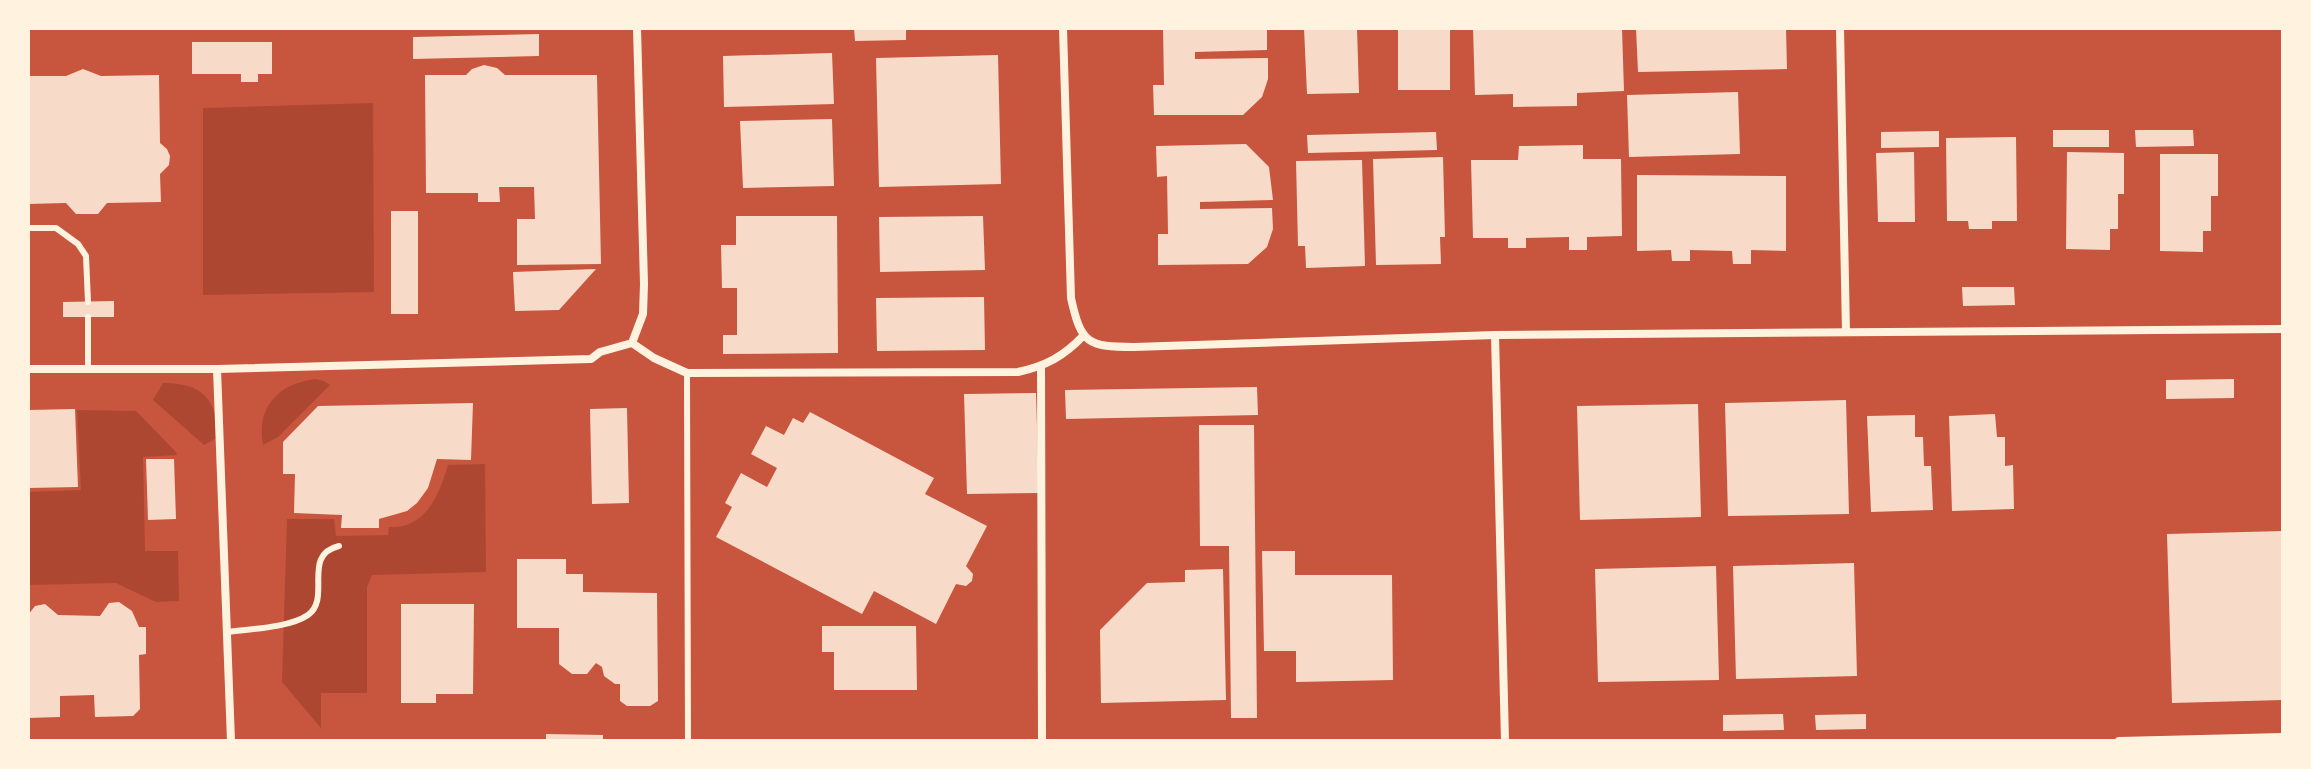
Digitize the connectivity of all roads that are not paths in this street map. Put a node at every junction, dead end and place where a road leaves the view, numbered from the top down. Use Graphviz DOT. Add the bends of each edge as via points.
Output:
graph roads {
  1 [pos="637,28"];
  2 [pos="1063,28"];
  3 [pos="1840,28"];
  4 [pos="28,228"];
  5 [pos="88,302"];
  6 [pos="88,317"];
  7 [pos="2283,329"];
  8 [pos="1846,332"];
  9 [pos="1495,335"];
  10 [pos="1083,336"];
  11 [pos="632,343"];
  12 [pos="1041,367"];
  13 [pos="28,369"];
  14 [pos="88,369"];
  15 [pos="217,369"];
  16 [pos="687,373"];
  17 [pos="339,546"];
  18 [pos="227,632"];
  19 [pos="2280,739"];
  20 [pos="231,741"];
  21 [pos="688,741"];
  22 [pos="1042,741"];
  23 [pos="1505,741"];
  24 [pos="2119,741"];
  1 -- 11 [label="street" via="644,284 643,314"];
  2 -- 10 [label="street" via="1071,298"];
  3 -- 8 [label="street"];
  4 -- 5 [label="lane" via="56,228 78,244 86,256"];
  6 -- 14 [label="lane"];
  7 -- 8 [label="street"];
  8 -- 9 [label="street"];
  9 -- 10 [label="street" via="1134,347 1102,345"];
  9 -- 23 [label="street"];
  10 -- 12 [label="street" via="1067,354"];
  11 -- 15 [label="street" via="591,359"];
  11 -- 16 [label="street"];
  12 -- 16 [label="street" via="1018,372"];
  12 -- 22 [label="street"];
  13 -- 14 [label="street"];
  14 -- 15 [label="street"];
  15 -- 18 [label="street"];
  16 -- 21 [label="lane"];
  17 -- 18 [label="lane" via="321,556 317,600 308,615"];
  18 -- 20 [label="street"];
  19 -- 24 [label="street"];
}
